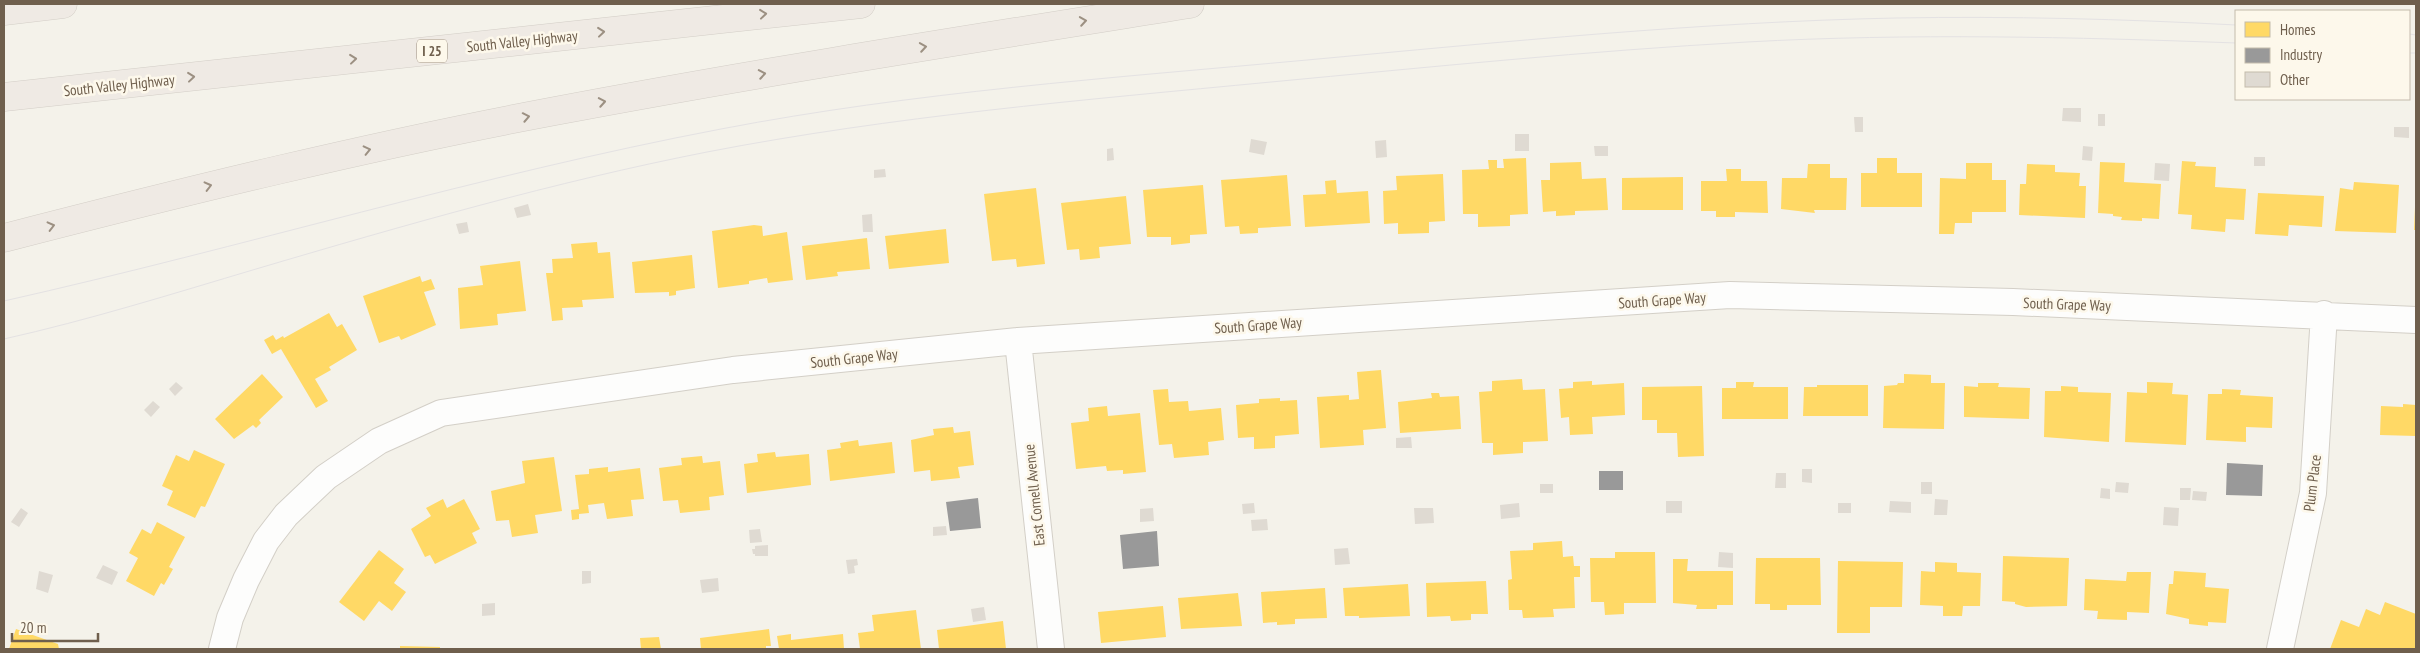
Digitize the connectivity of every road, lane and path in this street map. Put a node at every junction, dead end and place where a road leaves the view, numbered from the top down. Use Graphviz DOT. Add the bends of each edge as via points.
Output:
graph roads {
  1 [pos="63,4"];
  2 [pos="861,4"];
  3 [pos="1190,4"];
  4 [pos="4,11"];
  5 [pos="4,98"];
  6 [pos="4,238"];
  7 [pos="2324,314"];
  8 [pos="2416,320"];
  9 [pos="1018,340"];
  10 [pos="222,649"];
  11 [pos="1051,649"];
  12 [pos="2280,649"];
  1 -- 4 [label="highway"];
  5 -- 2 [label="highway, South Valley Highway / I 25, one-way"];
  6 -- 3 [label="highway, one-way" via="228,182 554,111 829,62"];
  7 -- 8 [label="street, South Grape Way"];
  7 -- 9 [label="street, South Grape Way" via="1730,295"];
  7 -- 12 [label="street, Plum Place" via="2313,493"];
  9 -- 10 [label="street, South Grape Way" via="733,370 441,412 379,442 326,477 286,515 266,541 246,580 230,618"];
  9 -- 11 [label="street, East Cornell Avenue"];
}
